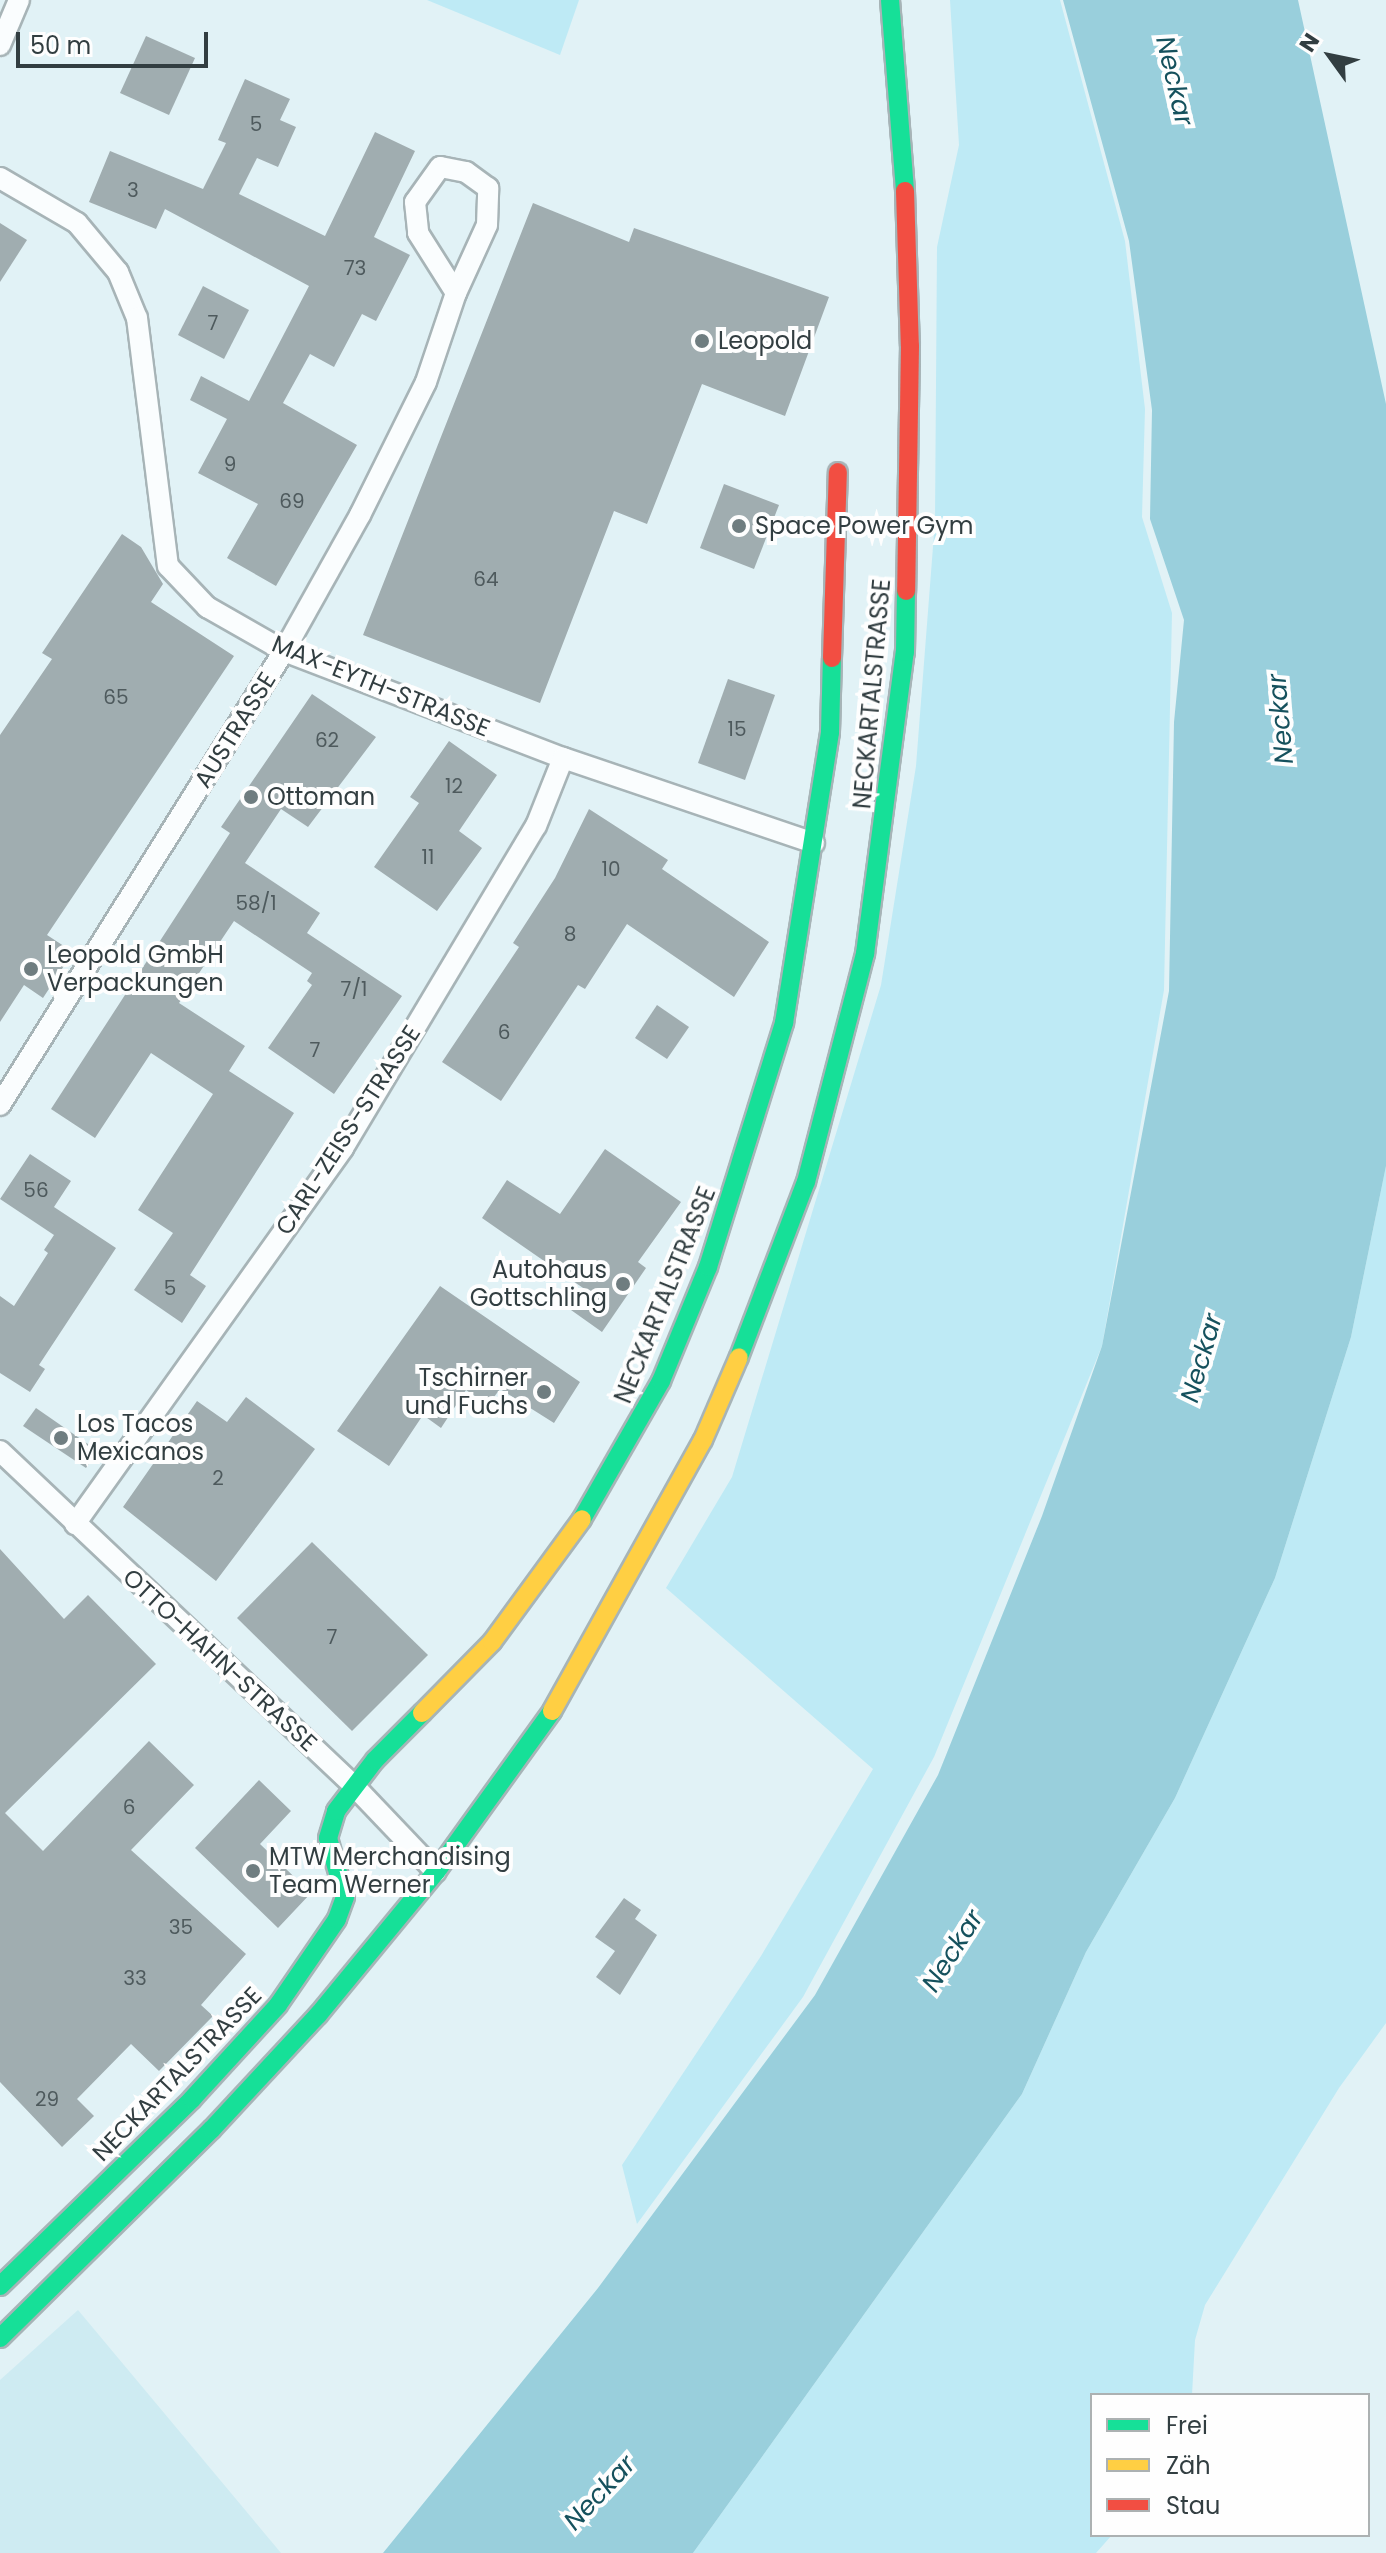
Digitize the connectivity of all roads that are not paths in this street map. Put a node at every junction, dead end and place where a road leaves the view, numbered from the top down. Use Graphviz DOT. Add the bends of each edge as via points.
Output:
graph roads {
  1 [pos="19,0"];
  2 [pos="890,0"];
  3 [pos="0,45"];
  4 [pos="0,178"];
  5 [pos="456,293"];
  6 [pos="838,472"];
  7 [pos="284,651"];
  8 [pos="563,758"];
  9 [pos="814,843"];
  10 [pos="0,1105"];
  11 [pos="0,1451"];
  12 [pos="75,1524"];
  13 [pos="355,1787"];
  14 [pos="436,1872"];
  15 [pos="0,2286"];
  16 [pos="0,2338"];
  1 -- 3 [label="street"];
  2 -- 14 [label="main road, NECKARTALSTRASSE" via="908,252 909,512 905,652 867,938 806,1182 764,1298 703,1440 547,1719"];
  4 -- 7 [label="street, MAX-EYTH-STRASSE" via="77,223 118,272 137,318 168,566 207,607"];
  5 -- 5 [label="street, AUSTRASSE" via="487,225 488,188 466,172 440,167 415,202 418,233"];
  5 -- 7 [label="street, AUSTRASSE" via="426,382"];
  6 -- 9 [label="main road, NECKARTALSTRASSE" via="830,732"];
  7 -- 8 [label="street, MAX-EYTH-STRASSE"];
  7 -- 10 [label="street, AUSTRASSE"];
  8 -- 9 [label="street, MAX-EYTH-STRASSE"];
  8 -- 12 [label="street, CARL-ZEISS-STRASSE" via="536,826 343,1148"];
  9 -- 13 [label="main road, NECKARTALSTRASSE" via="784,1023 708,1267 661,1381 554,1563 492,1642"];
  11 -- 12 [label="street, OTTO-HAHN-STRASSE"];
  12 -- 13 [label="street, OTTO-HAHN-STRASSE"];
  13 -- 14 [label="street, OTTO-HAHN-STRASSE"];
  13 -- 15 [label="main road, NECKARTALSTRASSE" via="330,1825 331,1850 345,1897 337,1919 278,2005 192,2099"];
  14 -- 16 [label="main road, NECKARTALSTRASSE" via="318,2015 223,2118"];
}
